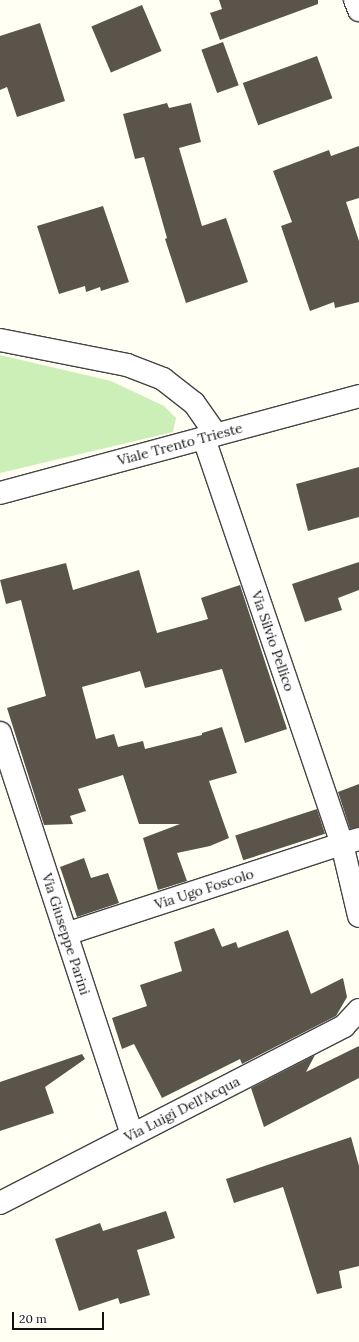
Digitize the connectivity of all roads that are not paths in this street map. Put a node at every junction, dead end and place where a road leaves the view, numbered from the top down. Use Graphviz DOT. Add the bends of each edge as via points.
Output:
graph roads {
  1 [pos="355,0"];
  2 [pos="359,10"];
  3 [pos="0,340"];
  4 [pos="359,396"];
  5 [pos="210,436"];
  6 [pos="0,493"];
  7 [pos="0,733"];
  8 [pos="350,842"];
  9 [pos="359,916"];
  10 [pos="66,934"];
  11 [pos="359,1010"];
  12 [pos="132,1135"];
  13 [pos="0,1203"];
  1 -- 2 [label="street"];
  3 -- 5 [label="street, Via Silvio Pellico" via="127,365 163,379 194,403"];
  4 -- 5 [label="street, Viale Trento Trieste"];
  5 -- 6 [label="street, Viale Trento Trieste"];
  5 -- 8 [label="street, Via Silvio Pellico"];
  7 -- 10 [label="street, Via Giuseppe Parini"];
  8 -- 9 [label="street"];
  8 -- 10 [label="street, Via Ugo Foscolo"];
  10 -- 12 [label="street, Via Giuseppe Parini"];
  11 -- 12 [label="street, Via Luigi Dell'Acqua" via="344,1026"];
  12 -- 13 [label="street, Via Luigi Dell'Acqua"];
}
